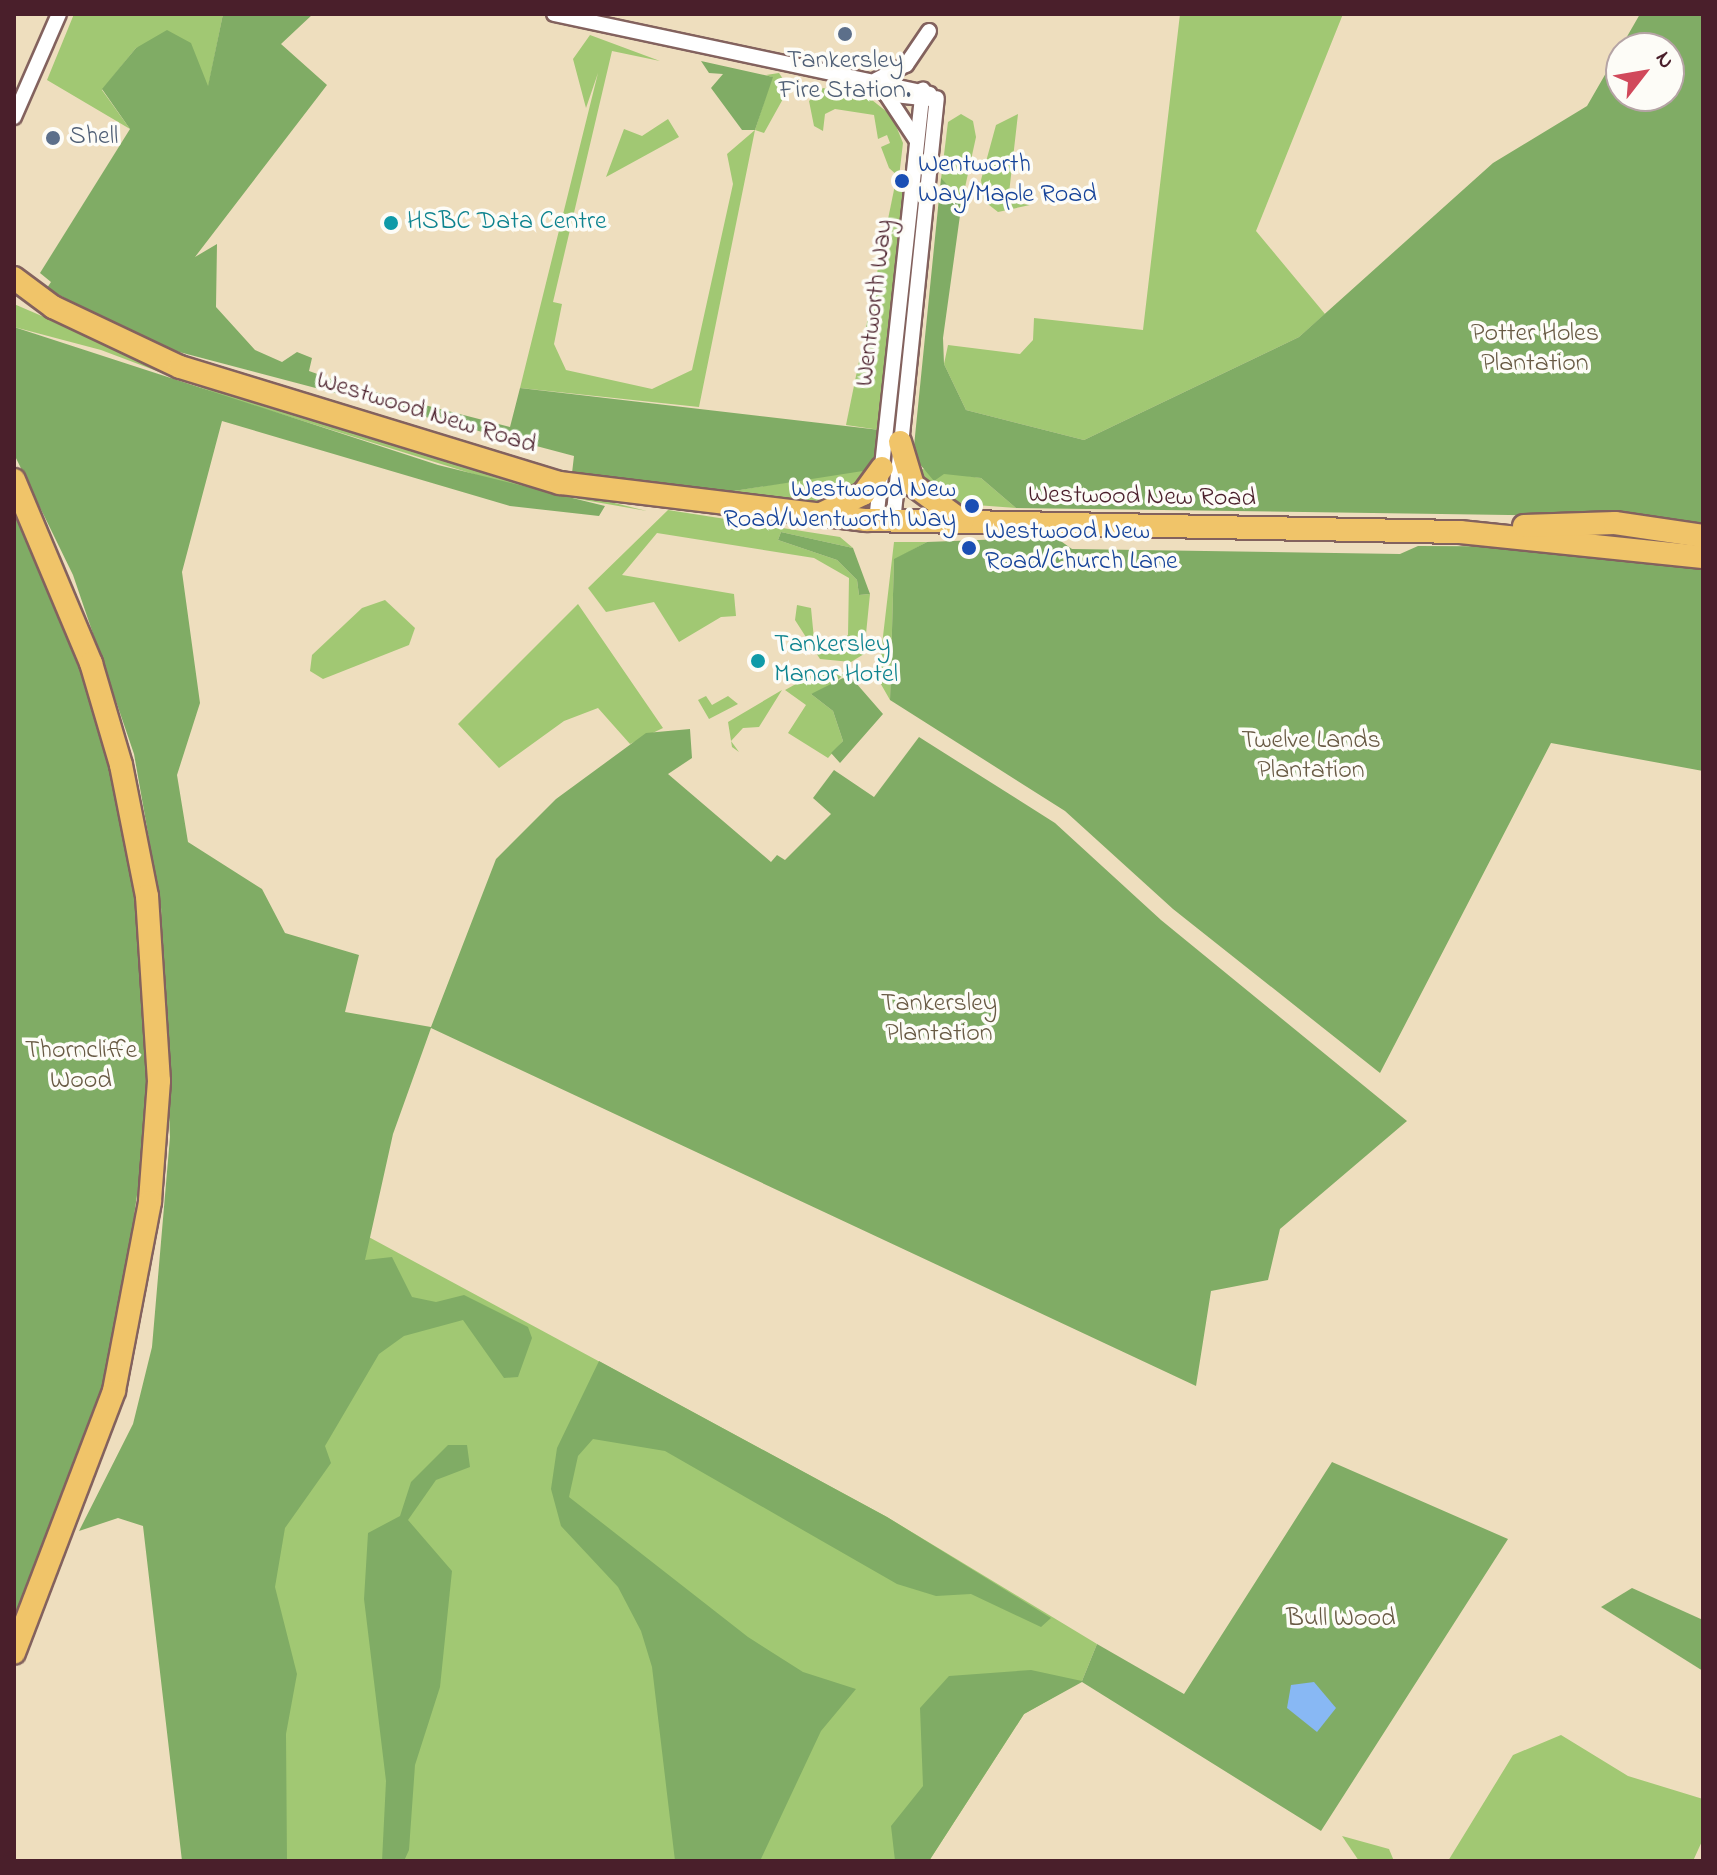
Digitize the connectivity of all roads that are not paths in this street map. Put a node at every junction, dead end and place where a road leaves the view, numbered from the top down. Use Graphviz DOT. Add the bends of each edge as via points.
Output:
graph roads {
  1 [pos="59,14"];
  2 [pos="554,14"];
  3 [pos="929,31"];
  4 [pos="868,82"];
  5 [pos="886,94"];
  6 [pos="922,96"];
  7 [pos="14,117"];
  8 [pos="918,145"];
  9 [pos="14,278"];
  10 [pos="14,294"];
  11 [pos="39,298"];
  12 [pos="900,442"];
  13 [pos="882,468"];
  14 [pos="14,480"];
  15 [pos="820,517"];
  16 [pos="885,521"];
  17 [pos="967,523"];
  18 [pos="1460,532"];
  19 [pos="1703,536"];
  20 [pos="1703,557"];
  21 [pos="14,1653"];
  1 -- 7 [label="street"];
  2 -- 4 [label="street"];
  3 -- 4 [label="street" via="906,65"];
  4 -- 5 [label="street"];
  4 -- 6 [label="street"];
  5 -- 6 [label="street"];
  5 -- 8 [label="street"];
  6 -- 8 [label="street, Wentworth Way"];
  6 -- 12 [label="street, Wentworth Way" via="937,98"];
  8 -- 13 [label="street, Wentworth Way"];
  9 -- 11 [label="highway, Westwood New Road"];
  10 -- 11 [label="highway, Westwood New Road"];
  11 -- 15 [label="highway, Westwood New Road" via="180,367 503,468 611,491"];
  12 -- 16 [label="street, Wentworth Way"];
  12 -- 17 [label="highway" via="913,485"];
  13 -- 15 [label="highway" via="854,501"];
  13 -- 16 [label="street, Wentworth Way"];
  14 -- 21 [label="highway" via="91,663 121,765 147,896 159,1081 150,1202 114,1391"];
  15 -- 16 [label="highway, Westwood New Road"];
  16 -- 17 [label="highway, Westwood New Road"];
  17 -- 18 [label="highway, Westwood New Road"];
  18 -- 19 [label="highway, Westwood New Road" via="1573,522"];
  18 -- 20 [label="highway, Westwood New Road"];
}
